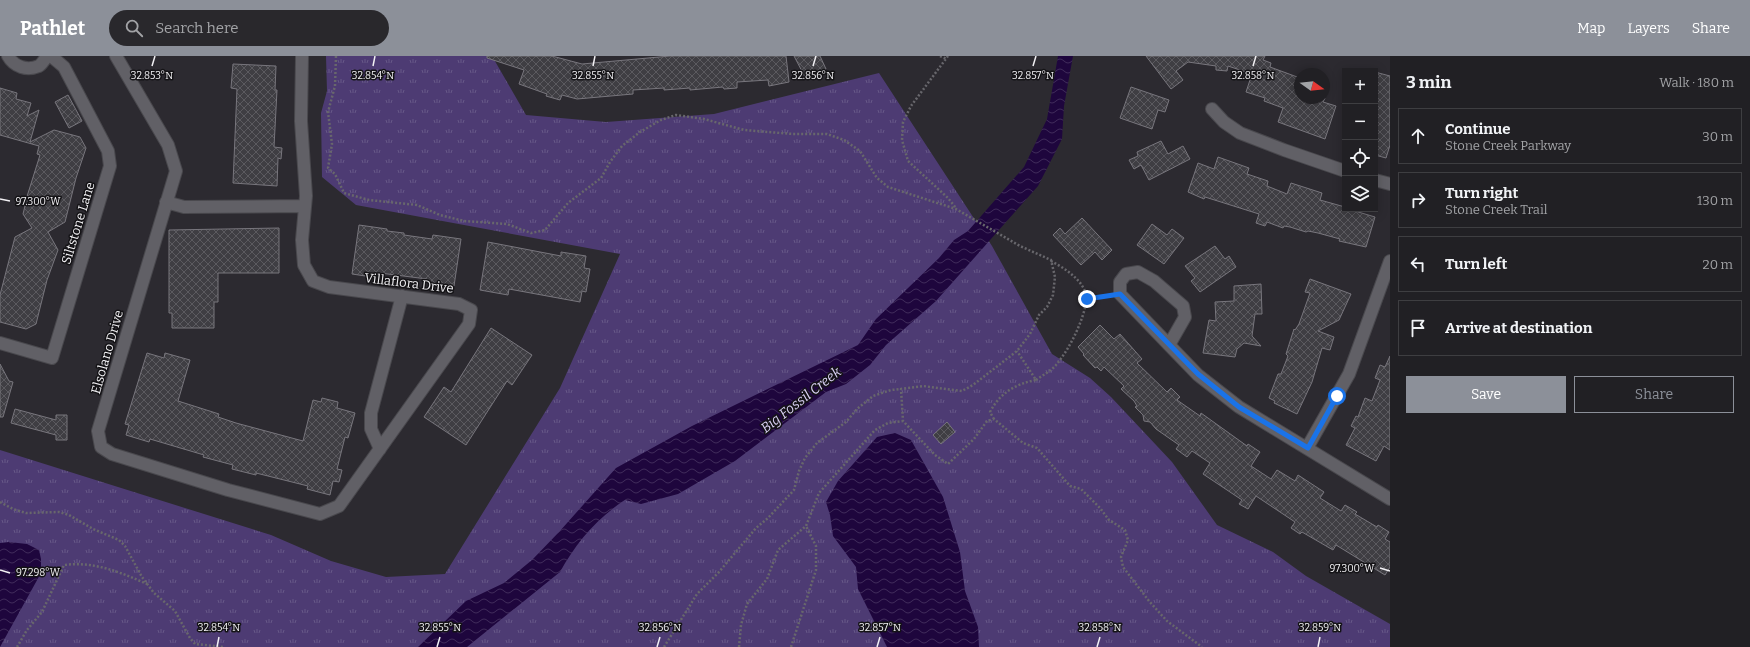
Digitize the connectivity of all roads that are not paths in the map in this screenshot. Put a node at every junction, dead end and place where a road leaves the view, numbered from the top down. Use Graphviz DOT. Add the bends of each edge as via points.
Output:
graph roads {
  1 [pos="8,56"];
  2 [pos="47,56"];
  3 [pos="51,56"];
  4 [pos="116,56"];
  5 [pos="302,56"];
  6 [pos="1212,109"];
  7 [pos="1342,170"];
  8 [pos="1378,181"];
  9 [pos="1390,184"];
  10 [pos="166,202"];
  11 [pos="305,206"];
  12 [pos="1390,261"];
  13 [pos="402,296"];
  14 [pos="0,343"];
  15 [pos="1169,345"];
  16 [pos="1308,448"];
  17 [pos="380,449"];
  18 [pos="1390,499"];
  19 [pos="320,514"];
  1 -- 2 [label="street" via="11,62 25,69 39,66"];
  3 -- 14 [label="street, Siltstone Lane" via="64,67 108,152 110,166 52,358"];
  4 -- 10 [label="street, Elsolano Drive" via="168,145 176,171"];
  5 -- 11 [label="street, Villaflora Drive" via="301,121"];
  6 -- 7 [label="street" via="1224,122 1240,133"];
  8 -- 9 [label="street"];
  10 -- 11 [label="street" via="184,207"];
  10 -- 19 [label="street, Elsolano Drive" via="98,431 101,447 112,454 228,490"];
  11 -- 13 [label="street, Villaflora Drive" via="302,240 304,266 313,281 329,287"];
  12 -- 16 [label="street" via="1349,374"];
  13 -- 17 [label="street" via="371,413 370,429"];
  13 -- 17 [label="street, Villaflora Drive" via="459,304 471,310 469,324"];
  15 -- 15 [label="street" via="1185,317 1183,306 1154,281 1138,272 1126,274 1120,282 1120,294"];
  15 -- 16 [label="street" via="1198,374 1239,407"];
  16 -- 18 [label="street"];
  17 -- 19 [label="street, Villaflora Drive" via="339,506"];
}
